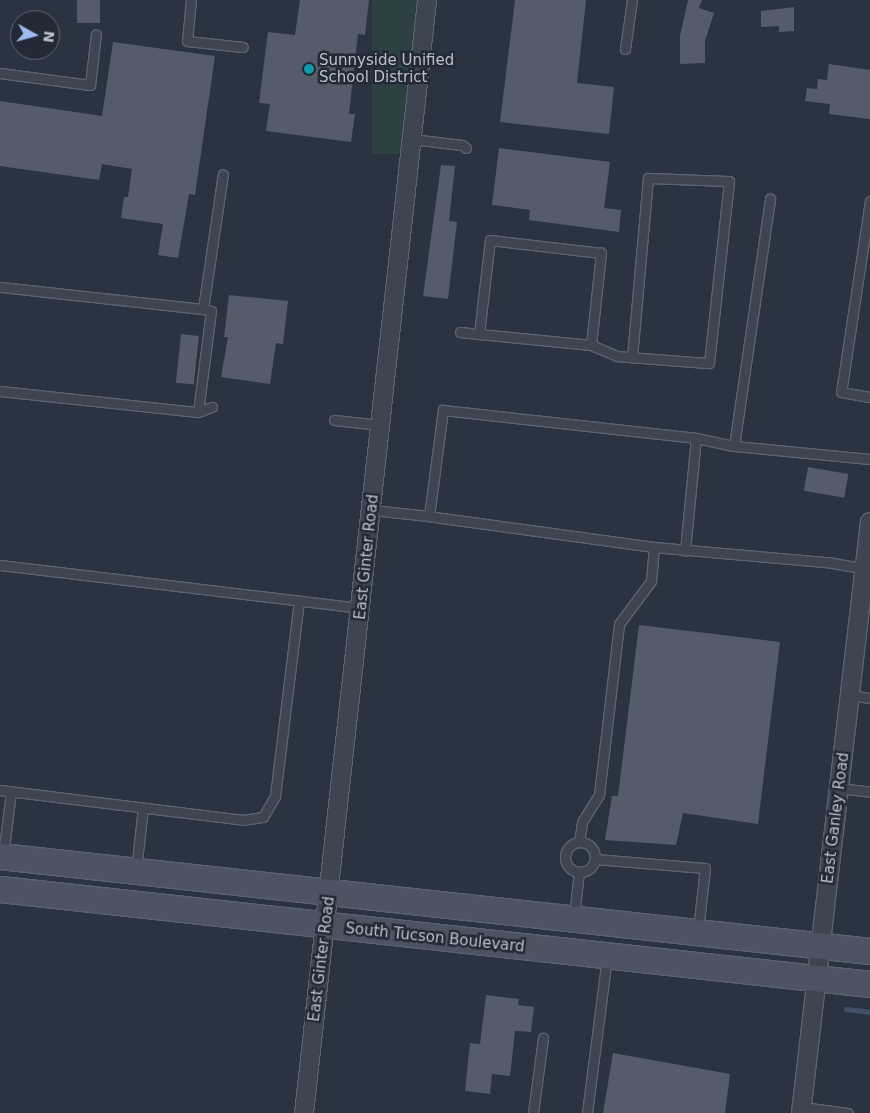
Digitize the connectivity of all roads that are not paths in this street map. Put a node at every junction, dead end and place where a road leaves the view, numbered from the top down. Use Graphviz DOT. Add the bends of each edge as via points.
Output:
graph roads {
  1 [pos="191,0"];
  2 [pos="427,0"];
  3 [pos="632,0"];
  4 [pos="96,34"];
  5 [pos="243,47"];
  6 [pos="625,49"];
  7 [pos="0,73"];
  8 [pos="412,139"];
  9 [pos="466,148"];
  10 [pos="223,174"];
  11 [pos="770,199"];
  12 [pos="869,201"];
  13 [pos="0,287"];
  14 [pos="203,309"];
  15 [pos="460,332"];
  16 [pos="479,334"];
  17 [pos="591,345"];
  18 [pos="632,357"];
  19 [pos="0,391"];
  20 [pos="870,397"];
  21 [pos="212,407"];
  22 [pos="198,412"];
  23 [pos="334,420"];
  24 [pos="381,425"];
  25 [pos="696,438"];
  26 [pos="734,446"];
  27 [pos="870,459"];
  28 [pos="372,510"];
  29 [pos="428,516"];
  30 [pos="870,522"];
  31 [pos="654,547"];
  32 [pos="684,550"];
  33 [pos="0,566"];
  34 [pos="865,569"];
  35 [pos="299,601"];
  36 [pos="361,608"];
  37 [pos="850,695"];
  38 [pos="870,698"];
  39 [pos="839,788"];
  40 [pos="0,790"];
  41 [pos="11,792"];
  42 [pos="870,792"];
  43 [pos="143,808"];
  44 [pos="579,842"];
  45 [pos="2,856"];
  46 [pos="595,858"];
  47 [pos="136,871"];
  48 [pos="579,872"];
  49 [pos="0,889"];
  50 [pos="331,892"];
  51 [pos="573,919"];
  52 [pos="326,927"];
  53 [pos="698,932"];
  54 [pos="821,946"];
  55 [pos="870,951"];
  56 [pos="607,957"];
  57 [pos="817,979"];
  58 [pos="870,984"];
  59 [pos="542,1038"];
  60 [pos="802,1110"];
  61 [pos="304,1113"];
  62 [pos="533,1113"];
  63 [pos="587,1113"];
  64 [pos="848,1113"];
  1 -- 5 [label="lane" via="187,41"];
  2 -- 8 [label="street, East Ginter Road"];
  3 -- 6 [label="lane"];
  4 -- 7 [label="lane" via="90,85"];
  8 -- 9 [label="lane"];
  8 -- 24 [label="street, East Ginter Road"];
  10 -- 14 [label="lane"];
  11 -- 26 [label="lane"];
  12 -- 20 [label="lane" via="841,392"];
  13 -- 14 [label="lane"];
  14 -- 22 [label="lane" via="211,312"];
  15 -- 16 [label="lane"];
  16 -- 17 [label="lane"];
  16 -- 17 [label="lane" via="490,240 601,253"];
  17 -- 18 [label="lane" via="617,356"];
  18 -- 18 [label="lane" via="709,363 729,181 648,178"];
  19 -- 22 [label="lane"];
  21 -- 22 [label="lane"];
  23 -- 24 [label="lane"];
  24 -- 28 [label="street, East Ginter Road"];
  25 -- 26 [label="lane"];
  25 -- 29 [label="lane" via="443,410"];
  25 -- 32 [label="lane"];
  26 -- 27 [label="lane"];
  28 -- 29 [label="lane"];
  28 -- 36 [label="street, East Ginter Road"];
  29 -- 31 [label="lane"];
  30 -- 34 [label="street, East Ganley Road"];
  31 -- 32 [label="lane"];
  31 -- 44 [label="lane" via="650,581 640,600 627,611 619,624 598,795 582,822"];
  32 -- 34 [label="lane" via="828,562"];
  33 -- 35 [label="lane"];
  34 -- 37 [label="street, East Ganley Road"];
  35 -- 36 [label="lane"];
  35 -- 43 [label="lane" via="275,796 263,817 242,820"];
  36 -- 50 [label="street, East Ginter Road"];
  37 -- 38 [label="lane"];
  37 -- 39 [label="street, East Ganley Road"];
  39 -- 42 [label="lane"];
  39 -- 54 [label="street, East Ganley Road"];
  40 -- 41 [label="lane"];
  41 -- 43 [label="lane"];
  41 -- 45 [label="lane"];
  43 -- 47 [label="lane"];
  44 -- 46 [label="lane" via="592,847"];
  44 -- 48 [label="lane" via="571,845 565,858 570,868"];
  45 -- 47 [label="main road"];
  46 -- 48 [label="lane" via="589,869"];
  46 -- 53 [label="lane" via="705,868"];
  47 -- 50 [label="main road"];
  48 -- 51 [label="lane"];
  49 -- 52 [label="main road, South Tucson Boulevard"];
  50 -- 51 [label="main road"];
  50 -- 52 [label="street, East Ginter Road"];
  51 -- 53 [label="main road"];
  52 -- 56 [label="main road, South Tucson Boulevard"];
  52 -- 61 [label="street, East Ginter Road"];
  53 -- 54 [label="main road"];
  54 -- 55 [label="main road"];
  54 -- 57 [label="street, East Ganley Road"];
  56 -- 57 [label="main road, South Tucson Boulevard"];
  56 -- 63 [label="lane"];
  57 -- 58 [label="main road, South Tucson Boulevard"];
  57 -- 60 [label="street, East Ganley Road"];
  59 -- 62 [label="lane"];
  60 -- 64 [label="lane"];
}
